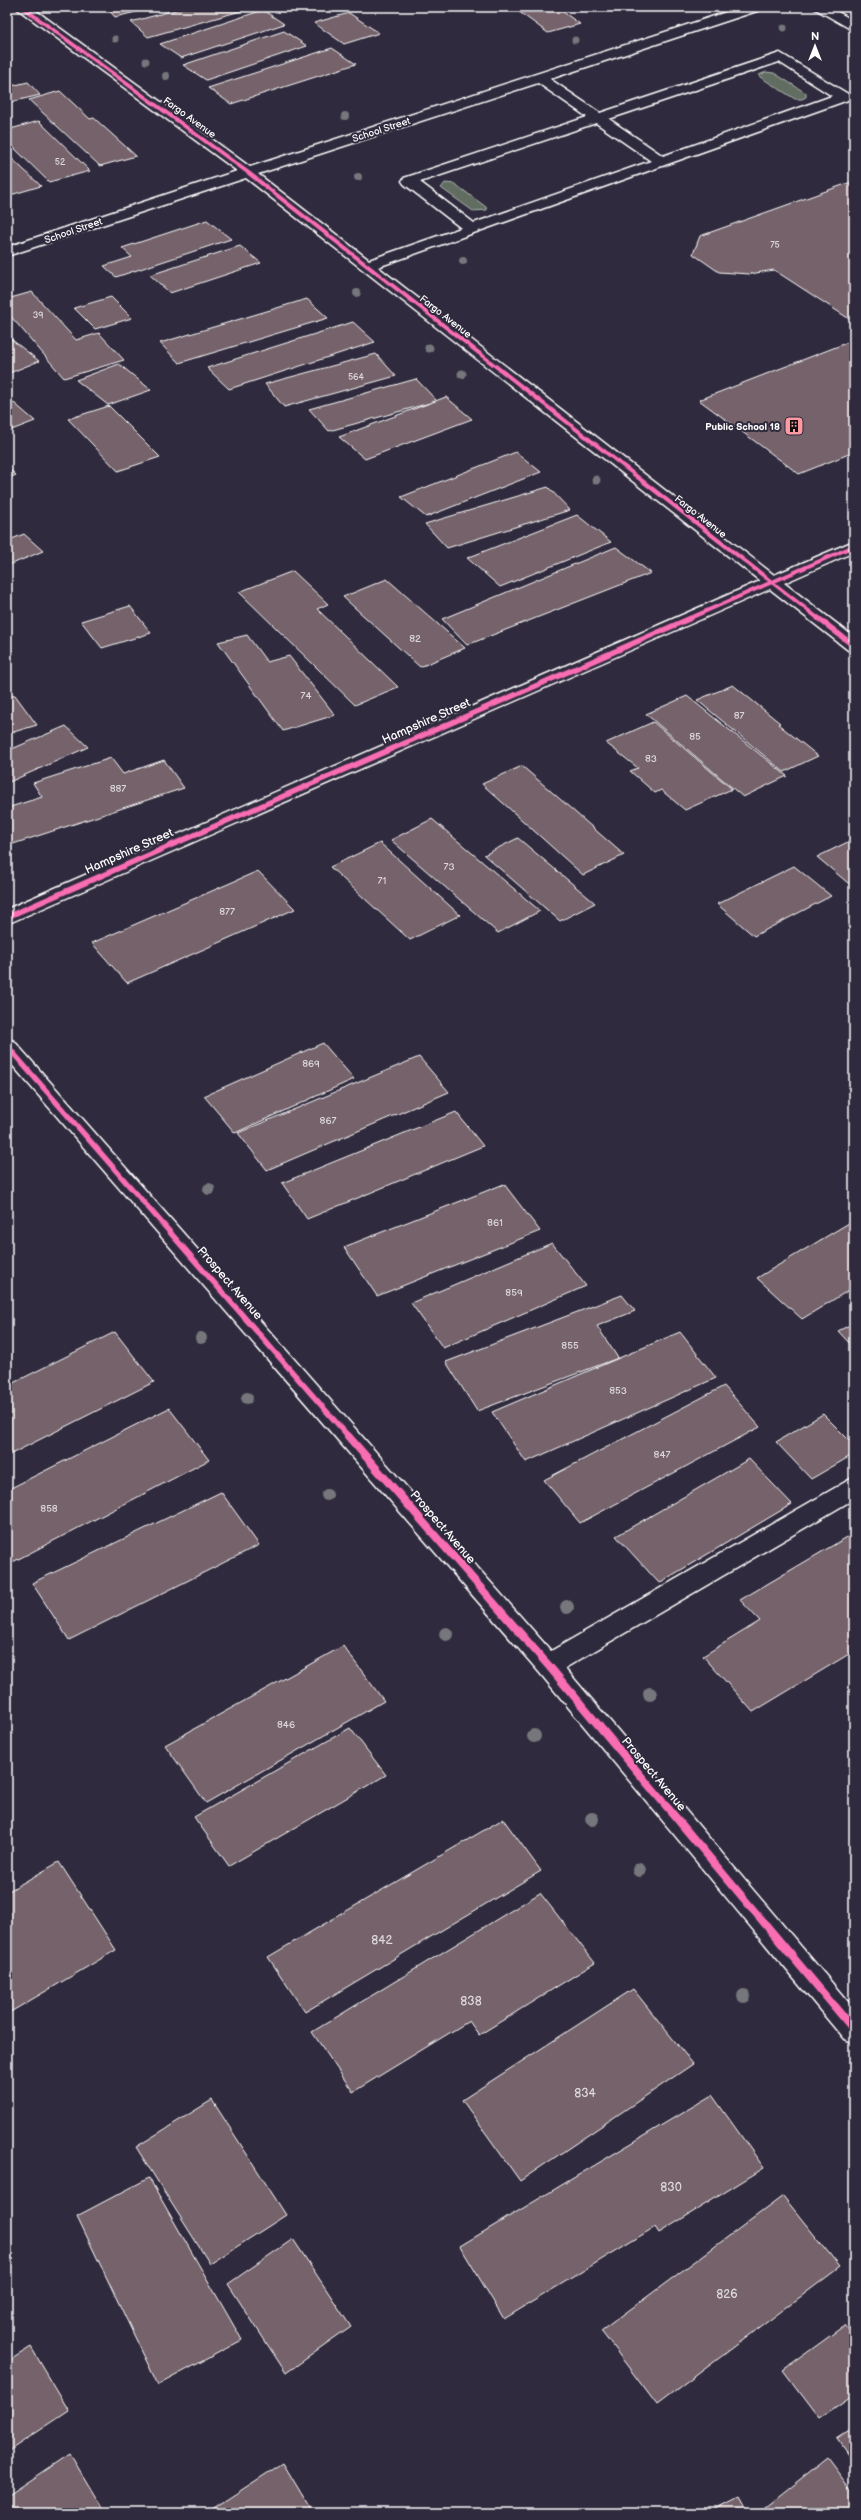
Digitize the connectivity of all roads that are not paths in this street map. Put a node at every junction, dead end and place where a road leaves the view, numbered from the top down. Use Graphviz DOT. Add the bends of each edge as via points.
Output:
graph roads {
  1 [pos="22,7"];
  2 [pos="755,7"];
  3 [pos="818,7"];
  4 [pos="854,27"];
  5 [pos="540,78"];
  6 [pos="849,95"];
  7 [pos="597,118"];
  8 [pos="661,161"];
  9 [pos="246,171"];
  10 [pos="472,229"];
  11 [pos="7,252"];
  12 [pos="365,266"];
  13 [pos="854,546"];
  14 [pos="770,582"];
  15 [pos="854,646"];
  16 [pos="7,917"];
  17 [pos="7,1046"];
  18 [pos="854,1487"];
  19 [pos="548,1665"];
  20 [pos="854,2030"];
  1 -- 9 [label="street, Fargo Avenue"];
  2 -- 5 [label="street, School Street"];
  3 -- 4 [label="street"];
  5 -- 7 [label="street"];
  5 -- 9 [label="street, School Street"];
  6 -- 7 [label="street" via="780,57"];
  6 -- 8 [label="street"];
  7 -- 8 [label="street"];
  7 -- 10 [label="street" via="409,181"];
  8 -- 10 [label="street"];
  9 -- 11 [label="street, School Street"];
  9 -- 12 [label="street, Fargo Avenue"];
  10 -- 12 [label="street"];
  12 -- 14 [label="street, Fargo Avenue"];
  13 -- 14 [label="street, Hampshire Street"];
  14 -- 15 [label="street, Fargo Avenue"];
  14 -- 16 [label="street, Hampshire Street"];
  17 -- 19 [label="street, Prospect Avenue"];
  18 -- 19 [label="street"];
  19 -- 20 [label="street, Prospect Avenue"];
}
